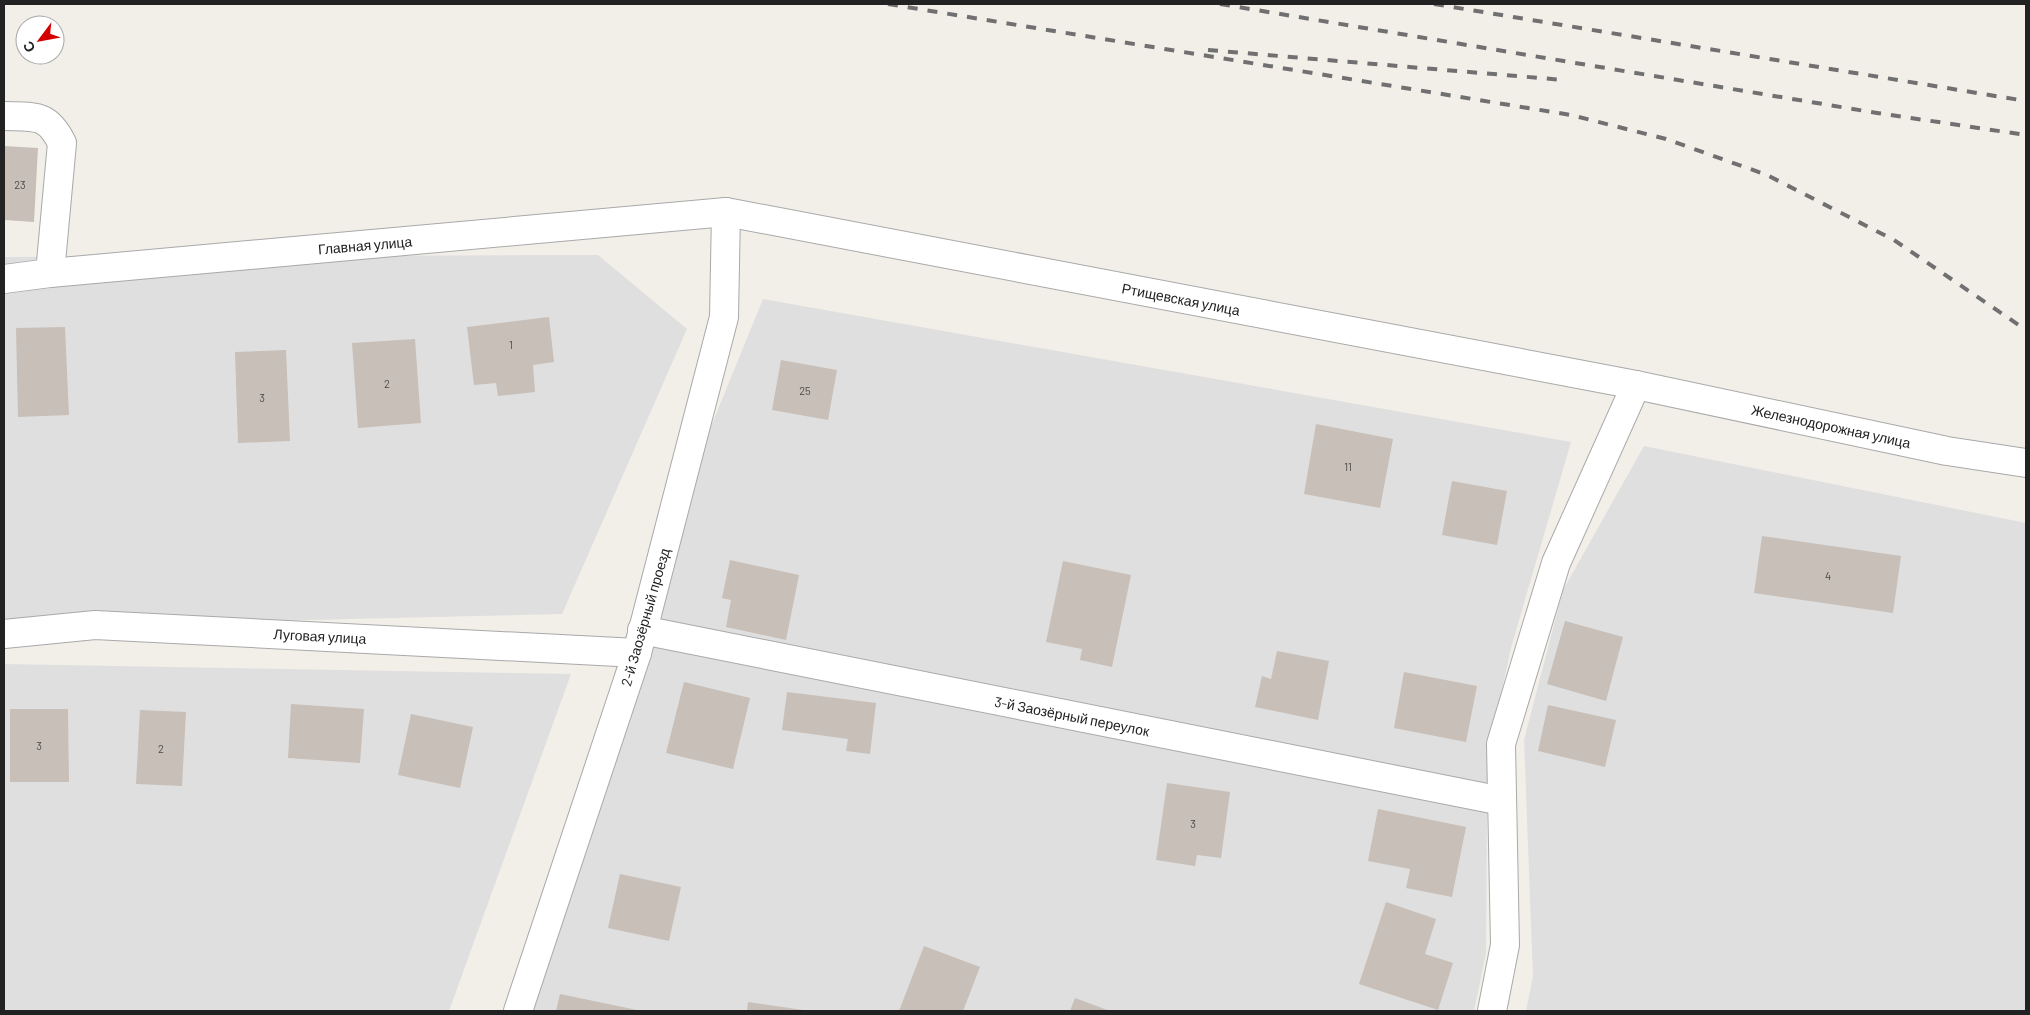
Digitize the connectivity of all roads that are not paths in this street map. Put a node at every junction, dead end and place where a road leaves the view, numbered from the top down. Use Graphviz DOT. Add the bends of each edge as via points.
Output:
graph roads {
  1 [pos="4,116"];
  2 [pos="726,212"];
  3 [pos="50,273"];
  4 [pos="4,279"];
  5 [pos="1636,385"];
  6 [pos="2026,464"];
  7 [pos="4,634"];
  8 [pos="639,641"];
  9 [pos="1502,801"];
  10 [pos="518,1011"];
  11 [pos="1492,1011"];
  1 -- 3 [label="street" via="45,120 56,130 62,143"];
  2 -- 3 [label="street, Главная улица"];
  2 -- 5 [label="street, Ртищевская улица"];
  2 -- 8 [label="street, 2-й Заозёрный проезд" via="724,317"];
  3 -- 4 [label="street, Главная улица"];
  5 -- 6 [label="street, Железнодорожная улица" via="1948,451"];
  5 -- 9 [label="street" via="1556,563 1501,744"];
  7 -- 8 [label="street, Луговая улица" via="95,625"];
  8 -- 9 [label="street, 3-й Заозёрный переулок"];
  8 -- 10 [label="street, 2-й Заозёрный проезд"];
  9 -- 11 [label="street" via="1505,945"];
}
